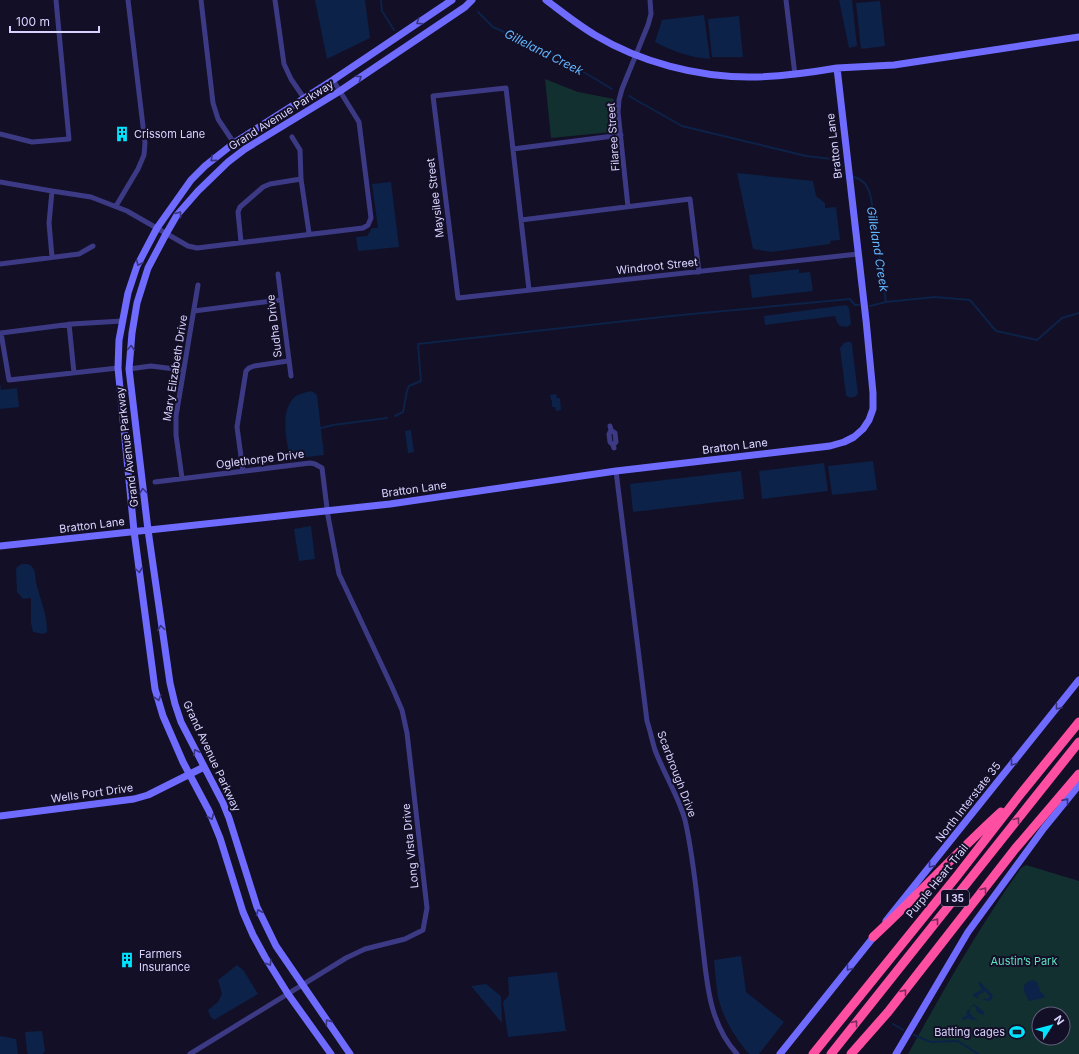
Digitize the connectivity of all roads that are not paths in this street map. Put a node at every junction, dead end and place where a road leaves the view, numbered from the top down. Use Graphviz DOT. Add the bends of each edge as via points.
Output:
graph roads {
  1 [pos="56,0"];
  2 [pos="128,0"];
  3 [pos="201,0"];
  4 [pos="275,0"];
  5 [pos="452,0"];
  6 [pos="472,0"];
  7 [pos="546,0"];
  8 [pos="650,0"];
  9 [pos="786,0"];
  10 [pos="1079,37"];
  11 [pos="636,54"];
  12 [pos="836,68"];
  13 [pos="795,75"];
  14 [pos="333,80"];
  15 [pos="340,91"];
  16 [pos="304,98"];
  17 [pos="0,134"];
  18 [pos="621,135"];
  19 [pos="292,137"];
  20 [pos="234,143"];
  21 [pos="513,149"];
  22 [pos="301,179"];
  23 [pos="0,182"];
  24 [pos="52,191"];
  25 [pos="116,206"];
  26 [pos="628,207"];
  27 [pos="521,220"];
  28 [pos="157,228"];
  29 [pos="309,233"];
  30 [pos="166,234"];
  31 [pos="241,242"];
  32 [pos="93,246"];
  33 [pos="858,254"];
  34 [pos="52,257"];
  35 [pos="0,264"];
  36 [pos="699,272"];
  37 [pos="278,274"];
  38 [pos="198,285"];
  39 [pos="529,290"];
  40 [pos="458,298"];
  41 [pos="280,300"];
  42 [pos="194,311"];
  43 [pos="122,321"];
  44 [pos="69,324"];
  45 [pos="1,333"];
  46 [pos="288,361"];
  47 [pos="118,368"];
  48 [pos="129,369"];
  49 [pos="183,370"];
  50 [pos="74,372"];
  51 [pos="291,376"];
  52 [pos="611,428"];
  53 [pos="614,447"];
  54 [pos="243,471"];
  55 [pos="616,471"];
  56 [pos="182,478"];
  57 [pos="155,482"];
  58 [pos="327,511"];
  59 [pos="148,530"];
  60 [pos="134,531"];
  61 [pos="0,546"];
  62 [pos="1079,680"];
  63 [pos="1079,722"];
  64 [pos="1079,742"];
  65 [pos="204,766"];
  66 [pos="189,774"];
  67 [pos="1079,774"];
  68 [pos="1079,785"];
  69 [pos="1019,796"];
  70 [pos="0,816"];
  71 [pos="873,937"];
  72 [pos="303,985"];
  73 [pos="288,994"];
  74 [pos="190,1054"];
  75 [pos="331,1054"];
  76 [pos="350,1054"];
  77 [pos="737,1054"];
  78 [pos="780,1054"];
  79 [pos="813,1054"];
  80 [pos="831,1054"];
  81 [pos="851,1054"];
  82 [pos="896,1054"];
  1 -- 17 [label="street" via="69,139 32,142"];
  2 -- 25 [label="street" via="145,143 144,155 138,169"];
  3 -- 20 [label="street" via="213,103 218,119"];
  4 -- 16 [label="street" via="284,64"];
  5 -- 14 [label="street, Grand Avenue Parkway, one-way"];
  15 -- 6 [label="street, Grand Avenue Parkway, one-way"];
  7 -- 11 [label="street" via="596,36"];
  8 -- 11 [label="street, Filaree Street" via="650,20"];
  9 -- 13 [label="street"];
  10 -- 12 [label="street" via="894,65"];
  11 -- 13 [label="street" via="663,64 713,75"];
  11 -- 18 [label="street, Filaree Street" via="619,100"];
  12 -- 13 [label="street"];
  12 -- 33 [label="street, Bratton Lane"];
  14 -- 15 [label="street"];
  14 -- 16 [label="street, Grand Avenue Parkway"];
  15 -- 29 [label="street" via="359,122 371,218 368,225 363,228"];
  30 -- 15 [label="street, Grand Avenue Parkway, one-way" via="198,191 228,162"];
  16 -- 20 [label="street, Grand Avenue Parkway"];
  18 -- 21 [label="street"];
  18 -- 26 [label="street, Filaree Street"];
  19 -- 22 [label="street" via="300,150"];
  20 -- 28 [label="street, Grand Avenue Parkway, one-way" via="191,180"];
  21 -- 27 [label="street"];
  21 -- 40 [label="street, Maysilee Street" via="506,88 433,96"];
  22 -- 29 [label="street"];
  22 -- 31 [label="street" via="263,187 240,206 238,212"];
  23 -- 24 [label="street"];
  24 -- 25 [label="street" via="91,197"];
  24 -- 34 [label="street" via="49,223"];
  25 -- 28 [label="street"];
  26 -- 27 [label="street"];
  26 -- 36 [label="street" via="690,199"];
  27 -- 39 [label="street"];
  28 -- 30 [label="street"];
  28 -- 43 [label="street, Grand Avenue Parkway, one-way" via="137,266"];
  29 -- 31 [label="street"];
  30 -- 31 [label="street" via="197,248"];
  48 -- 30 [label="street, Grand Avenue Parkway, one-way" via="137,303 148,268"];
  32 -- 34 [label="street" via="79,254"];
  33 -- 36 [label="street, Windroot Street"];
  33 -- 55 [label="street, Bratton Lane" via="873,393 873,409 863,429 854,437 830,446"];
  34 -- 35 [label="street"];
  36 -- 39 [label="street, Windroot Street"];
  37 -- 41 [label="street, Sudha Drive"];
  38 -- 42 [label="street, Mary Elizabeth Drive"];
  39 -- 40 [label="street, Windroot Street"];
  41 -- 42 [label="street"];
  41 -- 46 [label="street, Sudha Drive"];
  42 -- 49 [label="street, Mary Elizabeth Drive"];
  43 -- 44 [label="street"];
  43 -- 47 [label="street, Grand Avenue Parkway"];
  44 -- 45 [label="street"];
  44 -- 50 [label="street"];
  45 -- 50 [label="street" via="9,380"];
  46 -- 51 [label="street, Sudha Drive"];
  46 -- 54 [label="street" via="254,366 246,371 237,426"];
  47 -- 48 [label="street"];
  47 -- 50 [label="street"];
  47 -- 60 [label="street, Grand Avenue Parkway"];
  48 -- 49 [label="street" via="151,366"];
  59 -- 48 [label="street, Grand Avenue Parkway, one-way"];
  49 -- 56 [label="street, Mary Elizabeth Drive" via="176,416"];
  52 -- 53 [label="street" via="615,433"];
  54 -- 56 [label="street, Oglethorpe Drive"];
  54 -- 58 [label="street, Oglethorpe Drive" via="310,463 319,466 323,472"];
  55 -- 58 [label="street, Bratton Lane"];
  55 -- 77 [label="street, Scarbrough Drive" via="647,721 656,751 682,813 690,845 713,1013 718,1027"];
  56 -- 57 [label="street, Oglethorpe Drive"];
  58 -- 59 [label="street, Bratton Lane"];
  58 -- 72 [label="street, Long Vista Drive" via="339,574 402,710 409,747 427,908 423,930 405,939 365,949"];
  59 -- 60 [label="street, Bratton Lane"];
  65 -- 59 [label="street, Grand Avenue Parkway, one-way" via="181,722 166,665"];
  60 -- 61 [label="street, Bratton Lane"];
  60 -- 66 [label="street, Grand Avenue Parkway, one-way" via="155,688 163,716"];
  62 -- 71 [label="street, North Interstate 35, one-way"];
  63 -- 69 [label="highway, Purple Heart Trail / I 35"];
  80 -- 64 [label="highway, I 35, one-way"];
  65 -- 66 [label="street, Wells Port Drive"];
  72 -- 65 [label="street, Grand Avenue Parkway, one-way" via="266,927 257,907 229,818"];
  66 -- 70 [label="street, Wells Port Drive" via="134,800"];
  66 -- 73 [label="street, Grand Avenue Parkway, one-way" via="220,838 243,912 253,935"];
  81 -- 67 [label="highway, one-way" via="893,1006 1015,849"];
  82 -- 68 [label="street, one-way" via="968,932 1039,834"];
  69 -- 71 [label="highway" via="931,878"];
  69 -- 79 [label="highway, Purple Heart Trail / I 35"];
  71 -- 78 [label="street, North Interstate 35, one-way"];
  72 -- 73 [label="street, Long Vista Drive"];
  76 -- 72 [label="street, Grand Avenue Parkway, one-way"];
  73 -- 74 [label="street, Long Vista Drive"];
  73 -- 75 [label="street, Grand Avenue Parkway"];
}
